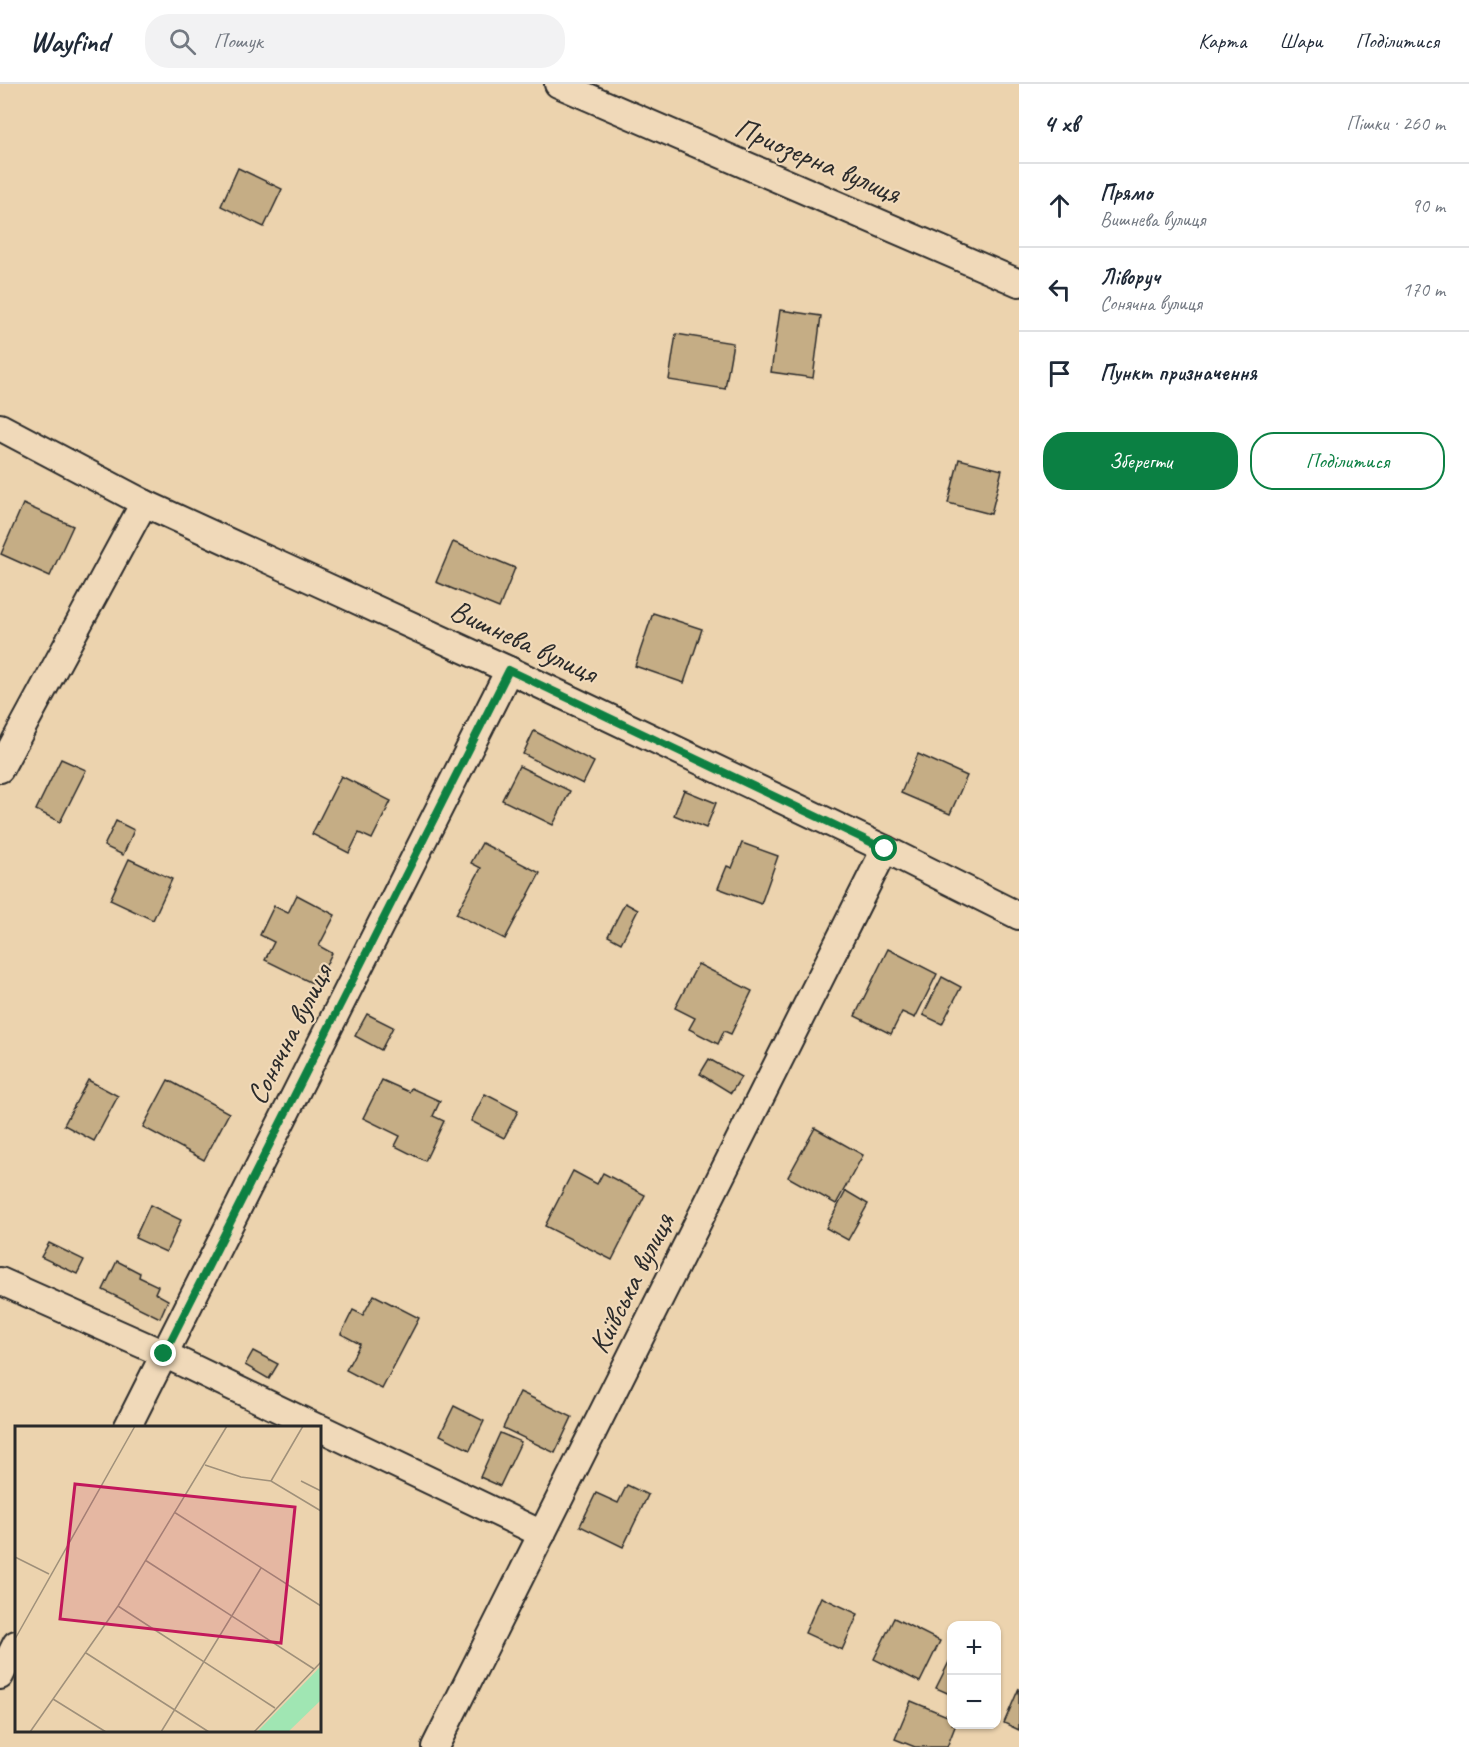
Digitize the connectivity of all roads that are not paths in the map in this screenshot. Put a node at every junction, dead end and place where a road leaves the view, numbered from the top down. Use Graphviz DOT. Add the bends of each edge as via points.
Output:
graph roads {
  1 [pos="558,84"];
  2 [pos="1019,283"];
  3 [pos="0,427"];
  4 [pos="144,503"];
  5 [pos="509,670"];
  6 [pos="0,769"];
  7 [pos="885,849"];
  8 [pos="1019,916"];
  9 [pos="0,1281"];
  10 [pos="164,1354"];
  11 [pos="128,1426"];
  12 [pos="315,1426"];
  13 [pos="321,1429"];
  14 [pos="542,1534"];
  15 [pos="15,1646"];
  16 [pos="0,1676"];
  17 [pos="435,1747"];
  1 -- 2 [label="street, Приозерна вулиця"];
  3 -- 4 [label="street, Вишнева вулиця"];
  4 -- 5 [label="street, Вишнева вулиця"];
  4 -- 6 [label="street"];
  5 -- 7 [label="street, Вишнева вулиця"];
  5 -- 10 [label="street, Сонячна вулиця"];
  7 -- 8 [label="street, Вишнева вулиця"];
  7 -- 14 [label="street, Київська вулиця"];
  9 -- 10 [label="street"];
  10 -- 11 [label="street, Сонячна вулиця"];
  10 -- 12 [label="street"];
  13 -- 14 [label="street"];
  14 -- 17 [label="street, Київська вулиця"];
  15 -- 16 [label="street"];
}
